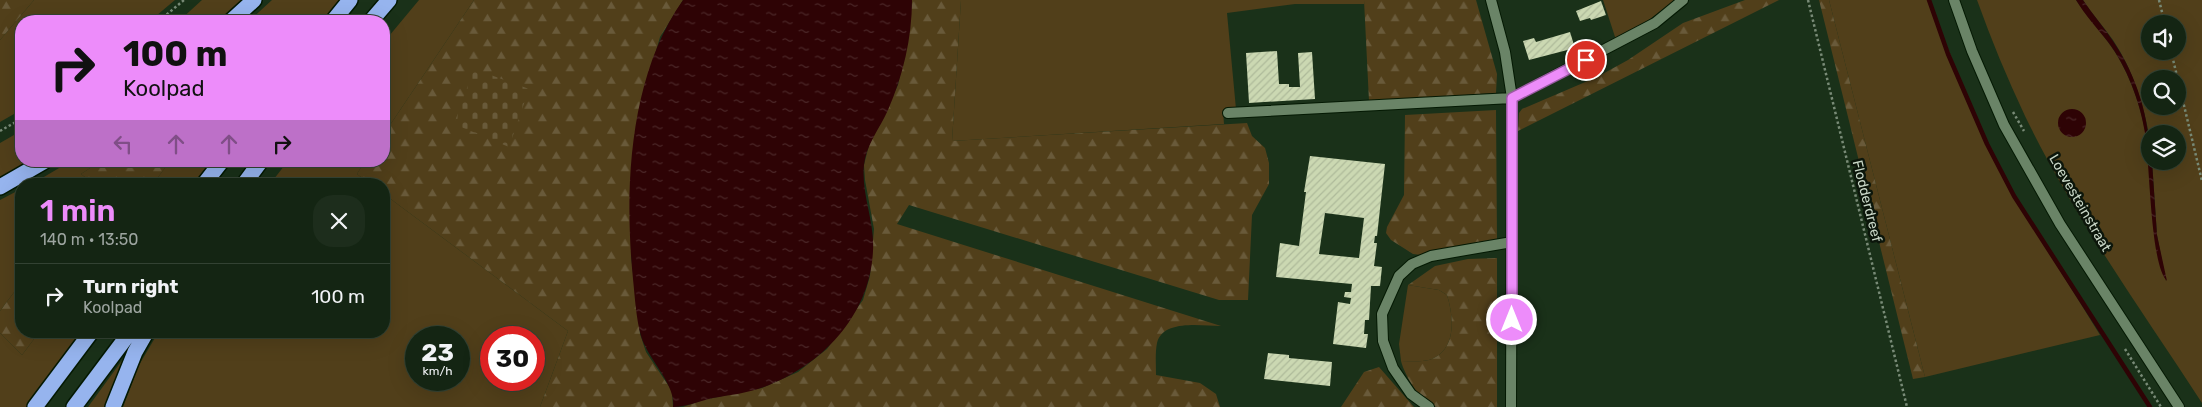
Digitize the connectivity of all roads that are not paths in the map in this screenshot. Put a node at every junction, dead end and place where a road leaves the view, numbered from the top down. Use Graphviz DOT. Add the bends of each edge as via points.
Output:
graph roads {
  1 [pos="254,0"];
  2 [pos="350,0"];
  3 [pos="388,0"];
  4 [pos="1491,0"];
  5 [pos="1683,0"];
  6 [pos="1954,0"];
  7 [pos="238,15"];
  8 [pos="338,15"];
  9 [pos="376,15"];
  10 [pos="1512,98"];
  11 [pos="1228,113"];
  12 [pos="35,167"];
  13 [pos="217,167"];
  14 [pos="257,167"];
  15 [pos="15,178"];
  16 [pos="16,178"];
  17 [pos="209,178"];
  18 [pos="248,178"];
  19 [pos="0,187"];
  20 [pos="1512,242"];
  21 [pos="87,338"];
  22 [pos="126,338"];
  23 [pos="143,338"];
  24 [pos="35,407"];
  25 [pos="74,407"];
  26 [pos="113,407"];
  27 [pos="1430,407"];
  28 [pos="1511,407"];
  29 [pos="2179,407"];
  1 -- 7 [label="highway"];
  2 -- 8 [label="highway"];
  3 -- 9 [label="highway"];
  4 -- 10 [label="street" via="1505,52"];
  5 -- 10 [label="street" via="1655,24"];
  6 -- 29 [label="street, Loevesteinstraat" via="2004,125 2060,224"];
  10 -- 11 [label="street"];
  10 -- 20 [label="street"];
  12 -- 16 [label="highway"];
  13 -- 17 [label="highway"];
  14 -- 18 [label="highway"];
  15 -- 19 [label="highway"];
  20 -- 27 [label="street" via="1432,256 1412,264 1399,276 1382,314 1383,341 1393,368 1411,394"];
  20 -- 28 [label="street"];
  21 -- 24 [label="highway"];
  22 -- 25 [label="highway"];
  23 -- 26 [label="highway"];
}
